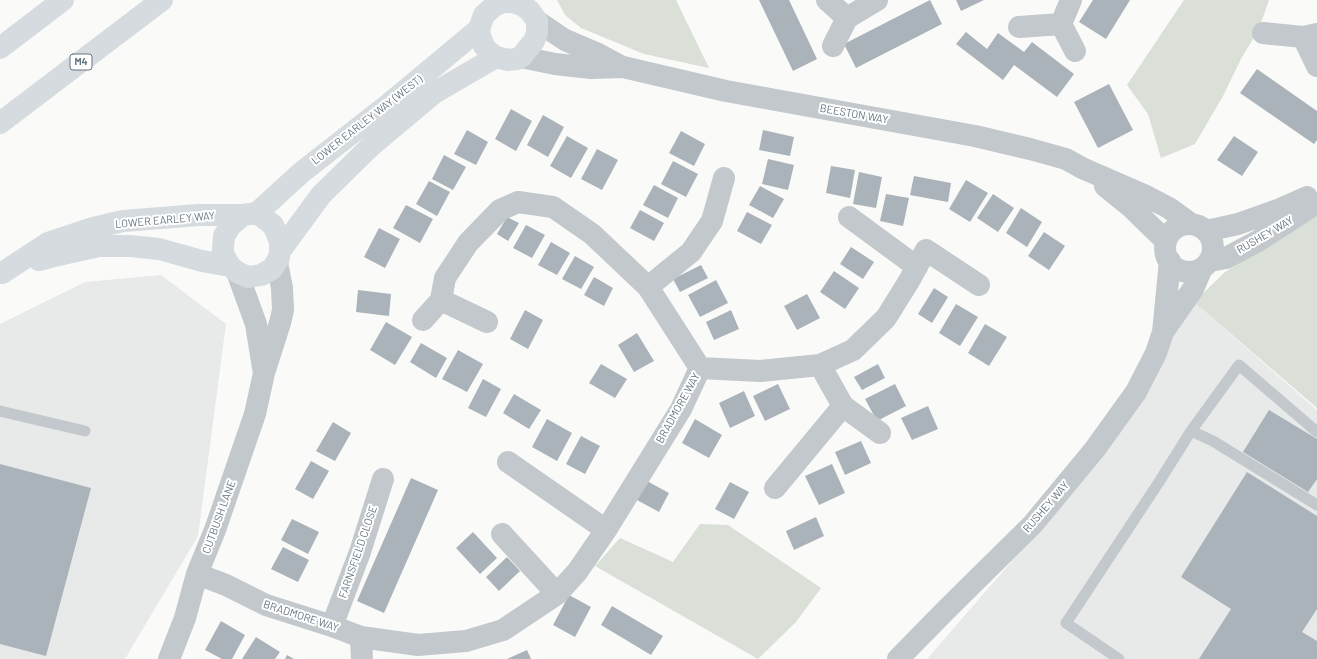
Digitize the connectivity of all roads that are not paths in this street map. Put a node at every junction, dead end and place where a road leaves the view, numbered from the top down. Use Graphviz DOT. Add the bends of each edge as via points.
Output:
graph roads {
  1 [pos="63,0"];
  2 [pos="162,0"];
  3 [pos="827,0"];
  4 [pos="877,0"];
  5 [pos="1071,0"];
  6 [pos="494,3"];
  7 [pos="530,10"];
  8 [pos="847,18"];
  9 [pos="1061,24"];
  10 [pos="1019,27"];
  11 [pos="479,29"];
  12 [pos="1263,33"];
  13 [pos="1310,35"];
  14 [pos="833,46"];
  15 [pos="0,48"];
  16 [pos="1075,51"];
  17 [pos="496,57"];
  18 [pos="521,57"];
  19 [pos="1317,66"];
  20 [pos="623,67"];
  21 [pos="0,123"];
  22 [pos="1082,168"];
  23 [pos="724,178"];
  24 [pos="1317,192"];
  25 [pos="1317,203"];
  26 [pos="250,214"];
  27 [pos="849,217"];
  28 [pos="1198,227"];
  29 [pos="1168,251"];
  30 [pos="279,257"];
  31 [pos="1206,264"];
  32 [pos="917,267"];
  33 [pos="233,269"];
  34 [pos="1,273"];
  35 [pos="979,285"];
  36 [pos="648,287"];
  37 [pos="441,300"];
  38 [pos="423,320"];
  39 [pos="487,322"];
  40 [pos="1163,332"];
  41 [pos="820,365"];
  42 [pos="700,368"];
  43 [pos="264,373"];
  44 [pos="843,406"];
  45 [pos="0,411"];
  46 [pos="85,431"];
  47 [pos="1191,431"];
  48 [pos="1317,432"];
  49 [pos="880,433"];
  50 [pos="508,462"];
  51 [pos="383,479"];
  52 [pos="775,488"];
  53 [pos="1317,505"];
  54 [pos="606,530"];
  55 [pos="502,534"];
  56 [pos="197,574"];
  57 [pos="557,594"];
  58 [pos="332,626"];
  59 [pos="361,636"];
  60 [pos="168,659"];
  61 [pos="362,659"];
  62 [pos="898,659"];
  63 [pos="1119,659"];
  1 -- 15 [label="main road"];
  2 -- 21 [label="main road, M4"];
  3 -- 8 [label="street"];
  4 -- 8 [label="street"];
  5 -- 9 [label="street"];
  6 -- 7 [label="main road" via="513,2"];
  6 -- 11 [label="main road" via="484,15"];
  7 -- 18 [label="main road" via="537,33"];
  7 -- 20 [label="street, BEESTON WAY" via="565,40"];
  8 -- 14 [label="street"];
  9 -- 10 [label="street"];
  9 -- 16 [label="street"];
  11 -- 17 [label="main road" via="484,46"];
  11 -- 26 [label="main road, LOWER EARLEY WAY (WEST)" via="390,104"];
  12 -- 13 [label="street"];
  13 -- 19 [label="street"];
  17 -- 18 [label="main road" via="508,60"];
  17 -- 30 [label="main road, LOWER EARLEY WAY (WEST)" via="434,93 372,145 321,195"];
  18 -- 20 [label="street, BEESTON WAY" via="584,67"];
  20 -- 22 [label="street, BEESTON WAY" via="726,91 975,136 1030,149 1066,160"];
  22 -- 28 [label="street, BEESTON WAY" via="1169,208"];
  22 -- 29 [label="street, BEESTON WAY" via="1132,208"];
  23 -- 36 [label="street" via="712,220 691,252"];
  24 -- 28 [label="street, RUSHEY WAY" via="1238,224"];
  25 -- 31 [label="street, RUSHEY WAY" via="1258,241 1226,258"];
  26 -- 30 [label="main road" via="273,225 280,241"];
  26 -- 33 [label="main road" via="231,225 224,236 223,254"];
  26 -- 34 [label="main road, LOWER EARLEY WAY" via="122,221 48,243"];
  27 -- 32 [label="street"];
  28 -- 29 [label="street" via="1183,224 1176,228 1169,234"];
  28 -- 31 [label="street" via="1210,236 1213,244 1213,253"];
  29 -- 31 [label="street, BEESTON WAY" via="1172,264 1186,272 1195,271"];
  29 -- 40 [label="street, RUSHEY WAY"];
  30 -- 33 [label="main road" via="272,269 261,276 248,276"];
  30 -- 43 [label="street, CUTBUSH LANE" via="283,310"];
  31 -- 40 [label="street, RUSHEY WAY" via="1193,289"];
  32 -- 35 [label="street, BRADMORE WAY" via="926,250"];
  32 -- 41 [label="street, BRADMORE WAY" via="886,318 853,350"];
  33 -- 34 [label="main road, LOWER EARLEY WAY" via="159,249 99,246 54,256"];
  33 -- 43 [label="street, CUTBUSH LANE" via="256,324"];
  36 -- 37 [label="street" via="592,234 553,207 518,202 500,210 468,243 444,278"];
  36 -- 42 [label="street"];
  37 -- 38 [label="street"];
  37 -- 39 [label="street"];
  40 -- 62 [label="street, RUSHEY WAY" via="1156,353 1136,392 1095,449 1033,524"];
  41 -- 42 [label="street, BRADMORE WAY" via="760,371"];
  41 -- 44 [label="street"];
  42 -- 54 [label="street, BRADMORE WAY" via="681,408"];
  43 -- 56 [label="street, CUTBUSH LANE" via="255,414"];
  44 -- 49 [label="street"];
  44 -- 52 [label="street"];
  45 -- 46 [label="lane"];
  47 -- 48 [label="lane" via="1239,365"];
  47 -- 53 [label="lane" via="1213,441"];
  47 -- 63 [label="lane" via="1066,623"];
  50 -- 54 [label="street"];
  51 -- 58 [label="street, FARNSFIELD CLOSE" via="360,552"];
  54 -- 57 [label="street, BRADMORE WAY" via="577,572"];
  55 -- 57 [label="street"];
  56 -- 58 [label="street, BRADMORE WAY" via="266,605"];
  56 -- 60 [label="street, CUTBUSH LANE" via="185,618"];
  57 -- 59 [label="street, BRADMORE WAY" via="503,630 466,641 418,645"];
  58 -- 59 [label="street, BRADMORE WAY"];
  59 -- 61 [label="street"];
}
